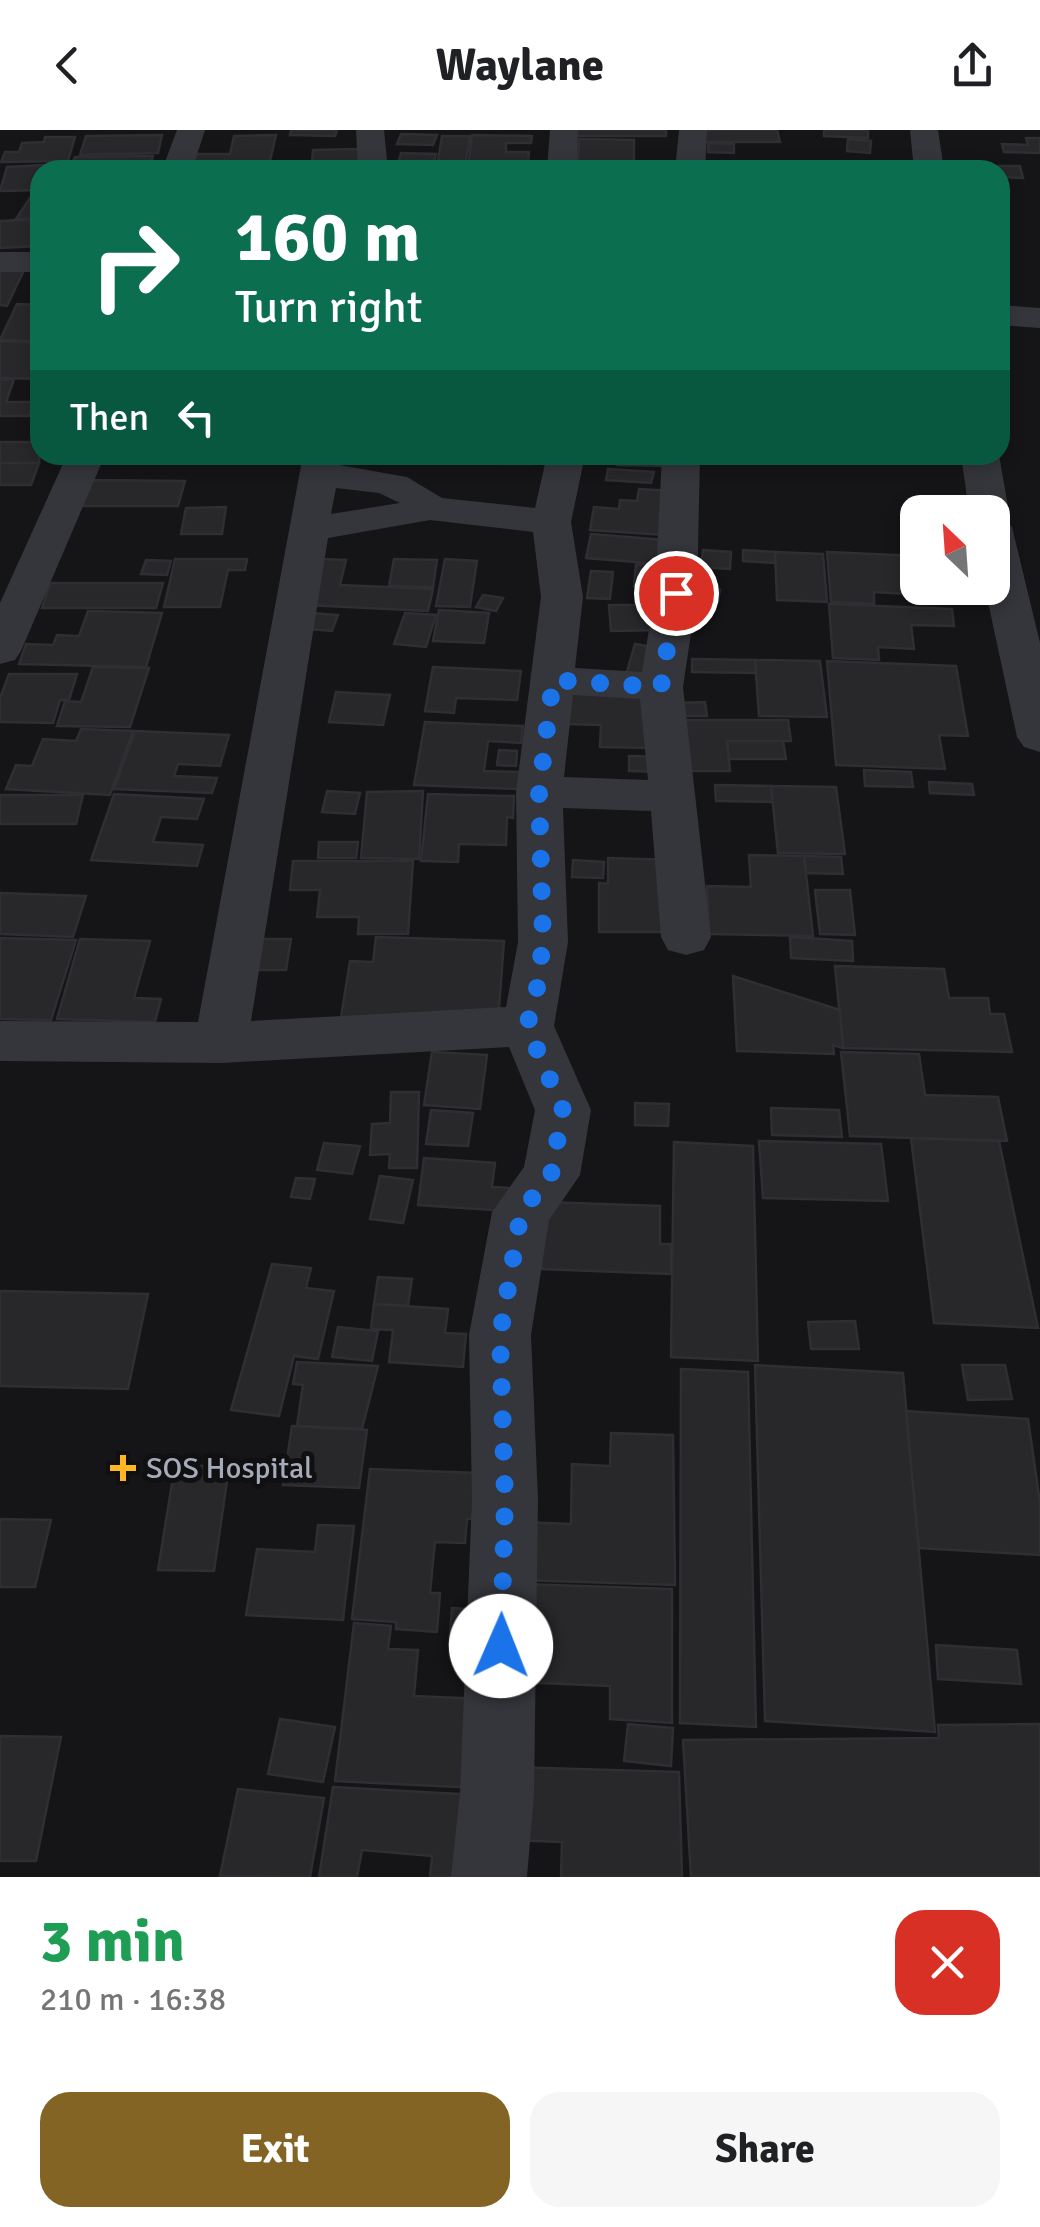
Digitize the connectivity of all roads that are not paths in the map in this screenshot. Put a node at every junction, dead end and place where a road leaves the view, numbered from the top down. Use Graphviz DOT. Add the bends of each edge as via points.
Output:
graph roads {
  1 [pos="191,130"];
  2 [pos="370,130"];
  3 [pos="564,130"];
  4 [pos="693,130"];
  5 [pos="924,130"];
  6 [pos="180,160"];
  7 [pos="372,160"];
  8 [pos="562,160"];
  9 [pos="691,160"];
  10 [pos="928,160"];
  11 [pos="0,262"];
  12 [pos="30,262"];
  13 [pos="1010,316"];
  14 [pos="1040,318"];
  15 [pos="82,465"];
  16 [pos="321,465"];
  17 [pos="564,465"];
  18 [pos="681,465"];
  19 [pos="982,465"];
  20 [pos="986,495"];
  21 [pos="430,508"];
  22 [pos="551,522"];
  23 [pos="310,528"];
  24 [pos="1010,605"];
  25 [pos="0,651"];
  26 [pos="553,680"];
  27 [pos="661,687"];
  28 [pos="1040,737"];
  29 [pos="539,792"];
  30 [pos="673,796"];
  31 [pos="686,937"];
  32 [pos="527,1026"];
  33 [pos="0,1041"];
  34 [pos="222,1043"];
  35 [pos="489,1877"];
  1 -- 6 [label="street"];
  2 -- 7 [label="street"];
  3 -- 8 [label="street"];
  4 -- 9 [label="street"];
  5 -- 10 [label="street"];
  11 -- 12 [label="street"];
  13 -- 14 [label="street"];
  15 -- 25 [label="street"];
  16 -- 21 [label="street" via="400,486"];
  16 -- 23 [label="street"];
  17 -- 22 [label="street"];
  18 -- 27 [label="street" via="674,611"];
  19 -- 20 [label="street"];
  21 -- 22 [label="street"];
  21 -- 23 [label="street"];
  22 -- 26 [label="street" via="562,597"];
  23 -- 34 [label="street"];
  24 -- 28 [label="street"];
  26 -- 27 [label="street"];
  26 -- 29 [label="street"];
  27 -- 30 [label="street"];
  29 -- 30 [label="street"];
  29 -- 32 [label="street" via="543,942"];
  30 -- 31 [label="street"];
  32 -- 34 [label="street"];
  32 -- 35 [label="street" via="563,1110 551,1175 521,1212 500,1335 505,1499"];
  33 -- 34 [label="street"];
}
